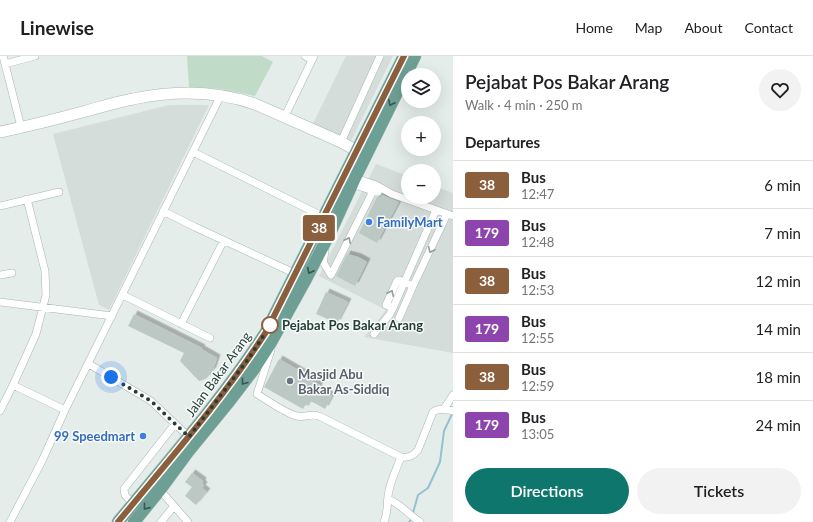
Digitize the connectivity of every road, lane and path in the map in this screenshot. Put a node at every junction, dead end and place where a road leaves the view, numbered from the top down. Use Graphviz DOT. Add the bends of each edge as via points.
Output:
graph roads {
  1 [pos="3,56"];
  2 [pos="35,56"];
  3 [pos="305,56"];
  4 [pos="380,56"];
  5 [pos="404,56"];
  6 [pos="415,56"];
  7 [pos="313,58"];
  8 [pos="5,64"];
  9 [pos="221,95"];
  10 [pos="284,116"];
  11 [pos="21,127"];
  12 [pos="0,132"];
  13 [pos="341,142"];
  14 [pos="357,151"];
  15 [pos="193,152"];
  16 [pos="354,181"];
  17 [pos="59,192"];
  18 [pos="373,192"];
  19 [pos="392,194"];
  20 [pos="27,199"];
  21 [pos="0,206"];
  22 [pos="436,210"];
  23 [pos="163,211"];
  24 [pos="450,215"];
  25 [pos="324,217"];
  26 [pos="330,232"];
  27 [pos="224,240"];
  28 [pos="12,273"];
  29 [pos="296,274"];
  30 [pos="0,275"];
  31 [pos="405,282"];
  32 [pos="413,286"];
  33 [pos="123,294"];
  34 [pos="0,302"];
  35 [pos="43,308"];
  36 [pos="112,316"];
  37 [pos="399,318"];
  38 [pos="181,324"];
  39 [pos="276,334"];
  40 [pos="374,334"];
  41 [pos="210,338"];
  42 [pos="89,364"];
  43 [pos="13,385"];
  44 [pos="453,395"];
  45 [pos="0,410"];
  46 [pos="65,410"];
  47 [pos="449,410"];
  48 [pos="175,424"];
  49 [pos="189,437"];
  50 [pos="401,457"];
  51 [pos="160,490"];
  52 [pos="388,499"];
  53 [pos="133,504"];
  54 [pos="174,506"];
  55 [pos="415,519"];
  56 [pos="10,522"];
  57 [pos="118,522"];
  58 [pos="134,522"];
  59 [pos="161,522"];
  60 [pos="188,522"];
  61 [pos="384,522"];
  1 -- 8 [label="street"];
  2 -- 8 [label="street"];
  3 -- 7 [label="street"];
  4 -- 13 [label="street"];
  5 -- 14 [label="main road, Jalan Bakar Arang"];
  6 -- 16 [label="main road, Jalan Bakar Arang, one-way"];
  7 -- 10 [label="street"];
  8 -- 11 [label="street"];
  9 -- 10 [label="street"];
  9 -- 11 [label="street" via="191,92 151,95"];
  9 -- 15 [label="street"];
  10 -- 13 [label="street"];
  11 -- 12 [label="street"];
  13 -- 14 [label="street"];
  14 -- 25 [label="main road, Jalan Bakar Arang"];
  15 -- 23 [label="street"];
  15 -- 25 [label="street"];
  16 -- 18 [label="street"];
  16 -- 19 [label="street" via="376,185"];
  16 -- 26 [label="main road, Jalan Bakar Arang"];
  17 -- 20 [label="street"];
  18 -- 19 [label="street"];
  26 -- 18 [label="street, one-way" via="323,259 331,275"];
  19 -- 22 [label="street"];
  20 -- 21 [label="street"];
  20 -- 35 [label="street" via="45,271 46,295"];
  22 -- 24 [label="street"];
  22 -- 31 [label="street"];
  23 -- 27 [label="street"];
  23 -- 33 [label="street"];
  24 -- 32 [label="street, one-way"];
  25 -- 29 [label="main road, Jalan Bakar Arang"];
  26 -- 39 [label="main road, Jalan Bakar Arang, one-way"];
  27 -- 29 [label="street"];
  27 -- 38 [label="street"];
  28 -- 30 [label="street"];
  29 -- 49 [label="main road, Jalan Bakar Arang" via="266,332 249,358"];
  31 -- 32 [label="street"];
  31 -- 40 [label="street" via="397,281 386,305 393,308"];
  32 -- 37 [label="street"];
  33 -- 36 [label="street"];
  33 -- 38 [label="street"];
  34 -- 35 [label="street"];
  35 -- 36 [label="street"];
  35 -- 43 [label="street" via="36,334"];
  36 -- 42 [label="street"];
  38 -- 41 [label="street"];
  39 -- 50 [label="street" via="257,394 298,416 319,416"];
  39 -- 51 [label="main road, Jalan Bakar Arang, one-way" via="254,369"];
  42 -- 46 [label="street"];
  42 -- 48 [label="street" via="151,401"];
  43 -- 45 [label="street"];
  43 -- 46 [label="street"];
  44 -- 47 [label="street"];
  46 -- 56 [label="street"];
  47 -- 50 [label="street" via="434,412 418,450 408,458"];
  48 -- 49 [label="street"];
  48 -- 53 [label="street" via="124,489 125,495"];
  49 -- 53 [label="main road, Jalan Bakar Arang"];
  50 -- 52 [label="street" via="390,485"];
  51 -- 54 [label="street"];
  51 -- 58 [label="main road, Jalan Bakar Arang, one-way"];
  52 -- 55 [label="street"];
  52 -- 61 [label="street"];
  53 -- 57 [label="main road, Jalan Bakar Arang"];
  54 -- 59 [label="street"];
  54 -- 60 [label="street"];
}
